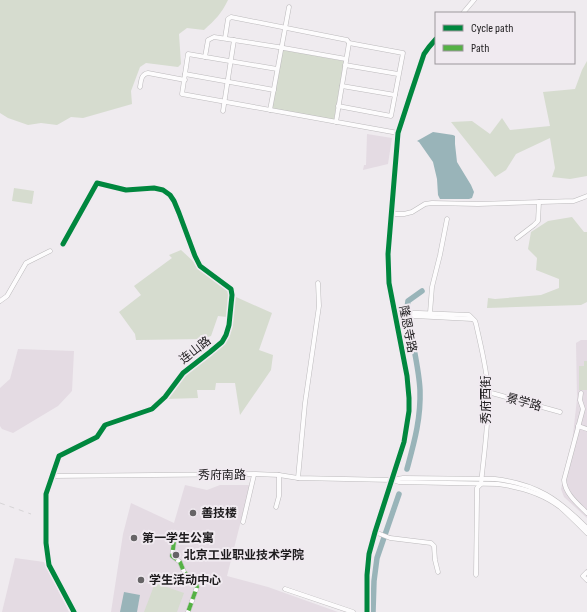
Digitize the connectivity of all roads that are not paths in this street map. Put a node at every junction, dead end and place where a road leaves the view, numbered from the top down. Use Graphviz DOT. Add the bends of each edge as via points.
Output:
graph roads {
  1 [pos="474,0"];
  2 [pos="289,7"];
  3 [pos="464,12"];
  4 [pos="285,27"];
  5 [pos="225,38"];
  6 [pos="234,40"];
  7 [pos="435,40"];
  8 [pos="349,43"];
  9 [pos="281,48"];
  10 [pos="205,57"];
  11 [pos="346,60"];
  12 [pos="231,61"];
  13 [pos="346,65"];
  14 [pos="277,69"];
  15 [pos="185,74"];
  16 [pos="398,74"];
  17 [pos="185,80"];
  18 [pos="227,82"];
  19 [pos="342,86"];
  20 [pos="140,87"];
  21 [pos="274,90"];
  22 [pos="395,95"];
  23 [pos="224,102"];
  24 [pos="338,106"];
  25 [pos="270,110"];
  26 [pos="223,111"];
  27 [pos="336,122"];
  28 [pos="398,133"];
  29 [pos="587,196"];
  30 [pos="539,202"];
  31 [pos="391,214"];
  32 [pos="447,219"];
  33 [pos="517,238"];
  34 [pos="63,244"];
  35 [pos="50,251"];
  36 [pos="318,283"];
  37 [pos="0,301"];
  38 [pos="430,313"];
  39 [pos="394,314"];
  40 [pos="472,319"];
  41 [pos="488,392"];
  42 [pos="581,393"];
  43 [pos="585,410"];
  44 [pos="560,412"];
  45 [pos="578,426"];
  46 [pos="587,429"];
  47 [pos="254,474"];
  48 [pos="279,475"];
  49 [pos="52,476"];
  50 [pos="298,478"];
  51 [pos="482,479"];
  52 [pos="392,480"];
  53 [pos="481,484"];
  54 [pos="276,507"];
  55 [pos="581,507"];
  56 [pos="587,513"];
  57 [pos="573,517"];
  58 [pos="243,522"];
  59 [pos="587,528"];
  60 [pos="376,533"];
  61 [pos="587,533"];
  62 [pos="174,542"];
  63 [pos="438,572"];
  64 [pos="587,572"];
  65 [pos="476,575"];
  66 [pos="587,580"];
  67 [pos="285,589"];
  68 [pos="74,612"];
  69 [pos="188,612"];
  70 [pos="353,612"];
  71 [pos="367,612"];
  1 -- 3 [label="street"];
  2 -- 4 [label="street"];
  4 -- 5 [label="street" via="231,17 228,19"];
  4 -- 8 [label="street" via="341,38"];
  4 -- 9 [label="street"];
  5 -- 6 [label="street"];
  5 -- 10 [label="street" via="214,37 208,40"];
  6 -- 9 [label="street"];
  6 -- 12 [label="street"];
  7 -- 28 [label="street, 隆恩寺路" via="426,49"];
  8 -- 11 [label="street"];
  8 -- 16 [label="street" via="403,53"];
  9 -- 11 [label="street"];
  9 -- 14 [label="street"];
  10 -- 12 [label="street"];
  10 -- 15 [label="street" via="188,54"];
  11 -- 13 [label="street"];
  12 -- 14 [label="street"];
  12 -- 18 [label="street"];
  13 -- 16 [label="street"];
  13 -- 19 [label="street"];
  14 -- 21 [label="street"];
  15 -- 17 [label="street"];
  15 -- 18 [label="street"];
  16 -- 22 [label="street"];
  17 -- 20 [label="street" via="148,73 142,76"];
  17 -- 23 [label="street" via="182,94"];
  18 -- 21 [label="street"];
  18 -- 23 [label="street"];
  19 -- 22 [label="street"];
  19 -- 24 [label="street"];
  21 -- 25 [label="street"];
  22 -- 24 [label="street" via="391,116"];
  23 -- 25 [label="street"];
  23 -- 26 [label="street"];
  24 -- 27 [label="street"];
  25 -- 27 [label="street"];
  27 -- 28 [label="street"];
  28 -- 31 [label="street, 隆恩寺路"];
  29 -- 30 [label="street" via="574,201"];
  30 -- 31 [label="street" via="432,203 412,212"];
  30 -- 33 [label="street" via="538,220"];
  31 -- 39 [label="street, 隆恩寺路" via="388,276"];
  32 -- 38 [label="street" via="432,287"];
  34 -- 49 [label="street, 连山路" via="97,183 126,190 163,190 174,201 200,266 231,289 232,295 229,325 222,342 182,373 165,397 152,409 105,425 97,437 59,456"];
  35 -- 37 [label="street" via="26,263 7,296"];
  36 -- 50 [label="street" via="319,306 305,403"];
  38 -- 39 [label="street"];
  38 -- 40 [label="street" via="469,315"];
  39 -- 40 [label="street"];
  39 -- 52 [label="street, 隆恩寺路" via="407,376 409,404 406,434"];
  40 -- 41 [label="street, 秀府西街" via="476,324 484,357"];
  41 -- 44 [label="street, 景学路"];
  41 -- 51 [label="street, 秀府西街"];
  42 -- 43 [label="street" via="580,400"];
  43 -- 45 [label="street"];
  45 -- 46 [label="street"];
  45 -- 55 [label="street" via="564,486"];
  47 -- 48 [label="street, 秀府南路"];
  47 -- 49 [label="street, 秀府南路"];
  47 -- 58 [label="street"];
  48 -- 50 [label="street, 秀府南路"];
  48 -- 54 [label="street"];
  49 -- 68 [label="street, 连山路" via="46,494 46,543 50,564"];
  50 -- 52 [label="street, 秀府南路"];
  51 -- 52 [label="street, 秀府南路"];
  51 -- 53 [label="street, 秀府西街"];
  51 -- 57 [label="street, 秀府南路" via="509,480 523,484 561,504"];
  52 -- 53 [label="street, 秀府南路"];
  52 -- 60 [label="street, 隆恩寺路"];
  53 -- 57 [label="street, 秀府南路" via="514,486 538,494"];
  53 -- 65 [label="street, 秀府西街" via="477,500"];
  55 -- 56 [label="street"];
  55 -- 57 [label="street"];
  57 -- 59 [label="street, 秀府南路"];
  57 -- 61 [label="street, 秀府南路"];
  60 -- 63 [label="street" via="390,538 431,542 434,546"];
  60 -- 71 [label="street, 隆恩寺路" via="367,567"];
  62 -- 69 [label="street" via="172,556 180,562 184,572 196,584"];
  64 -- 66 [label="street" via="583,576"];
  67 -- 70 [label="street"];
}
